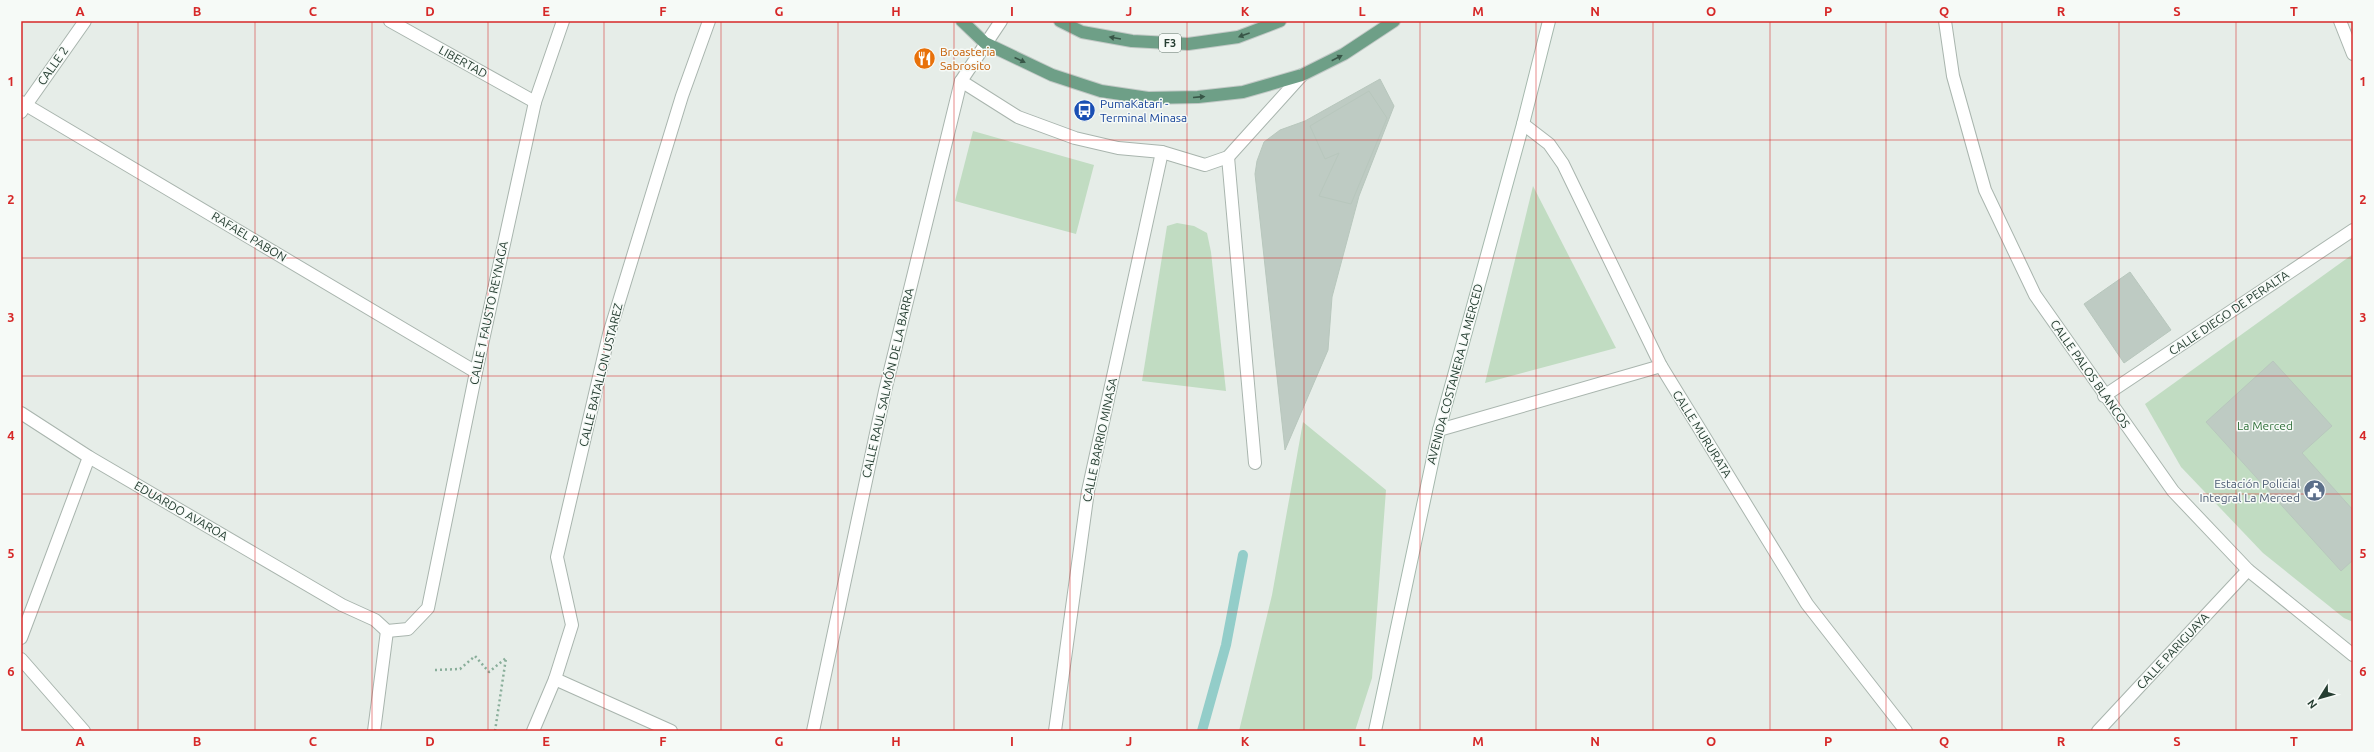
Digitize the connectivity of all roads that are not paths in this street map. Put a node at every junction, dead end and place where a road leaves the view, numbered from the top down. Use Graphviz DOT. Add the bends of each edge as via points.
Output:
graph roads {
  1 [pos="84,21"];
  2 [pos="390,21"];
  3 [pos="563,21"];
  4 [pos="709,21"];
  5 [pos="962,21"];
  6 [pos="1001,21"];
  7 [pos="1060,21"];
  8 [pos="1280,21"];
  9 [pos="1394,21"];
  10 [pos="1549,21"];
  11 [pos="1945,21"];
  12 [pos="2340,21"];
  13 [pos="985,43"];
  14 [pos="2353,54"];
  15 [pos="1302,75"];
  16 [pos="961,81"];
  17 [pos="535,102"];
  18 [pos="23,106"];
  19 [pos="1523,124"];
  20 [pos="1162,152"];
  21 [pos="1228,157"];
  22 [pos="2353,230"];
  23 [pos="1661,366"];
  24 [pos="476,372"];
  25 [pos="2104,396"];
  26 [pos="21,413"];
  27 [pos="1439,430"];
  28 [pos="89,457"];
  29 [pos="1255,463"];
  30 [pos="2248,570"];
  31 [pos="387,631"];
  32 [pos="21,638"];
  33 [pos="2353,655"];
  34 [pos="21,659"];
  35 [pos="555,679"];
  36 [pos="84,731"];
  37 [pos="374,731"];
  38 [pos="533,731"];
  39 [pos="671,731"];
  40 [pos="813,731"];
  41 [pos="1055,731"];
  42 [pos="1375,731"];
  43 [pos="1906,731"];
  44 [pos="2098,731"];
  1 -- 18 [label="street, CALLE 2"];
  2 -- 17 [label="street, LIBERTAD"];
  3 -- 17 [label="street, CALLE 1 FAUSTO REYNAGA"];
  4 -- 35 [label="street, CALLE BATALLON USTAREZ" via="682,96 606,350 557,557 572,625"];
  5 -- 13 [label="main road"];
  6 -- 13 [label="street, CALLE RAUL SALMÓN DE LA BARRA"];
  8 -- 7 [label="main road, F3, one-way" via="1238,37 1188,44 1132,41 1082,32"];
  15 -- 9 [label="main road, one-way" via="1344,54"];
  10 -- 19 [label="street, AVENIDA COSTANERA LA MERCED"];
  11 -- 25 [label="street, CALLE PALOS BLANCOS" via="1953,76 1985,190 2035,295"];
  12 -- 14 [label="street"];
  13 -- 15 [label="main road, one-way" via="1052,75 1101,91 1148,98 1198,97 1243,92"];
  13 -- 16 [label="street, CALLE RAUL SALMÓN DE LA BARRA"];
  15 -- 21 [label="street"];
  16 -- 20 [label="street" via="1018,117 1075,138 1118,148"];
  16 -- 40 [label="street, CALLE RAUL SALMÓN DE LA BARRA" via="885,391"];
  17 -- 24 [label="street, CALLE 1 FAUSTO REYNAGA"];
  18 -- 24 [label="street, RAFAEL PABON"];
  19 -- 23 [label="street, CALLE MURURATA" via="1549,144 1563,164"];
  19 -- 27 [label="street, AVENIDA COSTANERA LA MERCED"];
  20 -- 21 [label="street" via="1205,165"];
  20 -- 41 [label="street, CALLE BARRIO MINASA" via="1088,491"];
  21 -- 29 [label="street"];
  22 -- 25 [label="street, CALLE DIEGO DE PERALTA"];
  23 -- 27 [label="street"];
  23 -- 43 [label="street, CALLE MURURATA" via="1807,604"];
  24 -- 31 [label="street, CALLE 1 FAUSTO REYNAGA" via="428,608 408,629"];
  25 -- 30 [label="street, CALLE PALOS BLANCOS" via="2173,491"];
  26 -- 28 [label="street, EDUARDO AVAROA"];
  27 -- 42 [label="street, AVENIDA COSTANERA LA MERCED"];
  28 -- 31 [label="street, EDUARDO AVAROA" via="342,605 375,620"];
  28 -- 32 [label="street"];
  30 -- 33 [label="street, CALLE PALOS BLANCOS"];
  30 -- 44 [label="street, CALLE PARIGUAYA"];
  31 -- 37 [label="street"];
  34 -- 36 [label="street"];
  35 -- 38 [label="street, CALLE BATALLON USTAREZ"];
  35 -- 39 [label="street"];
}
